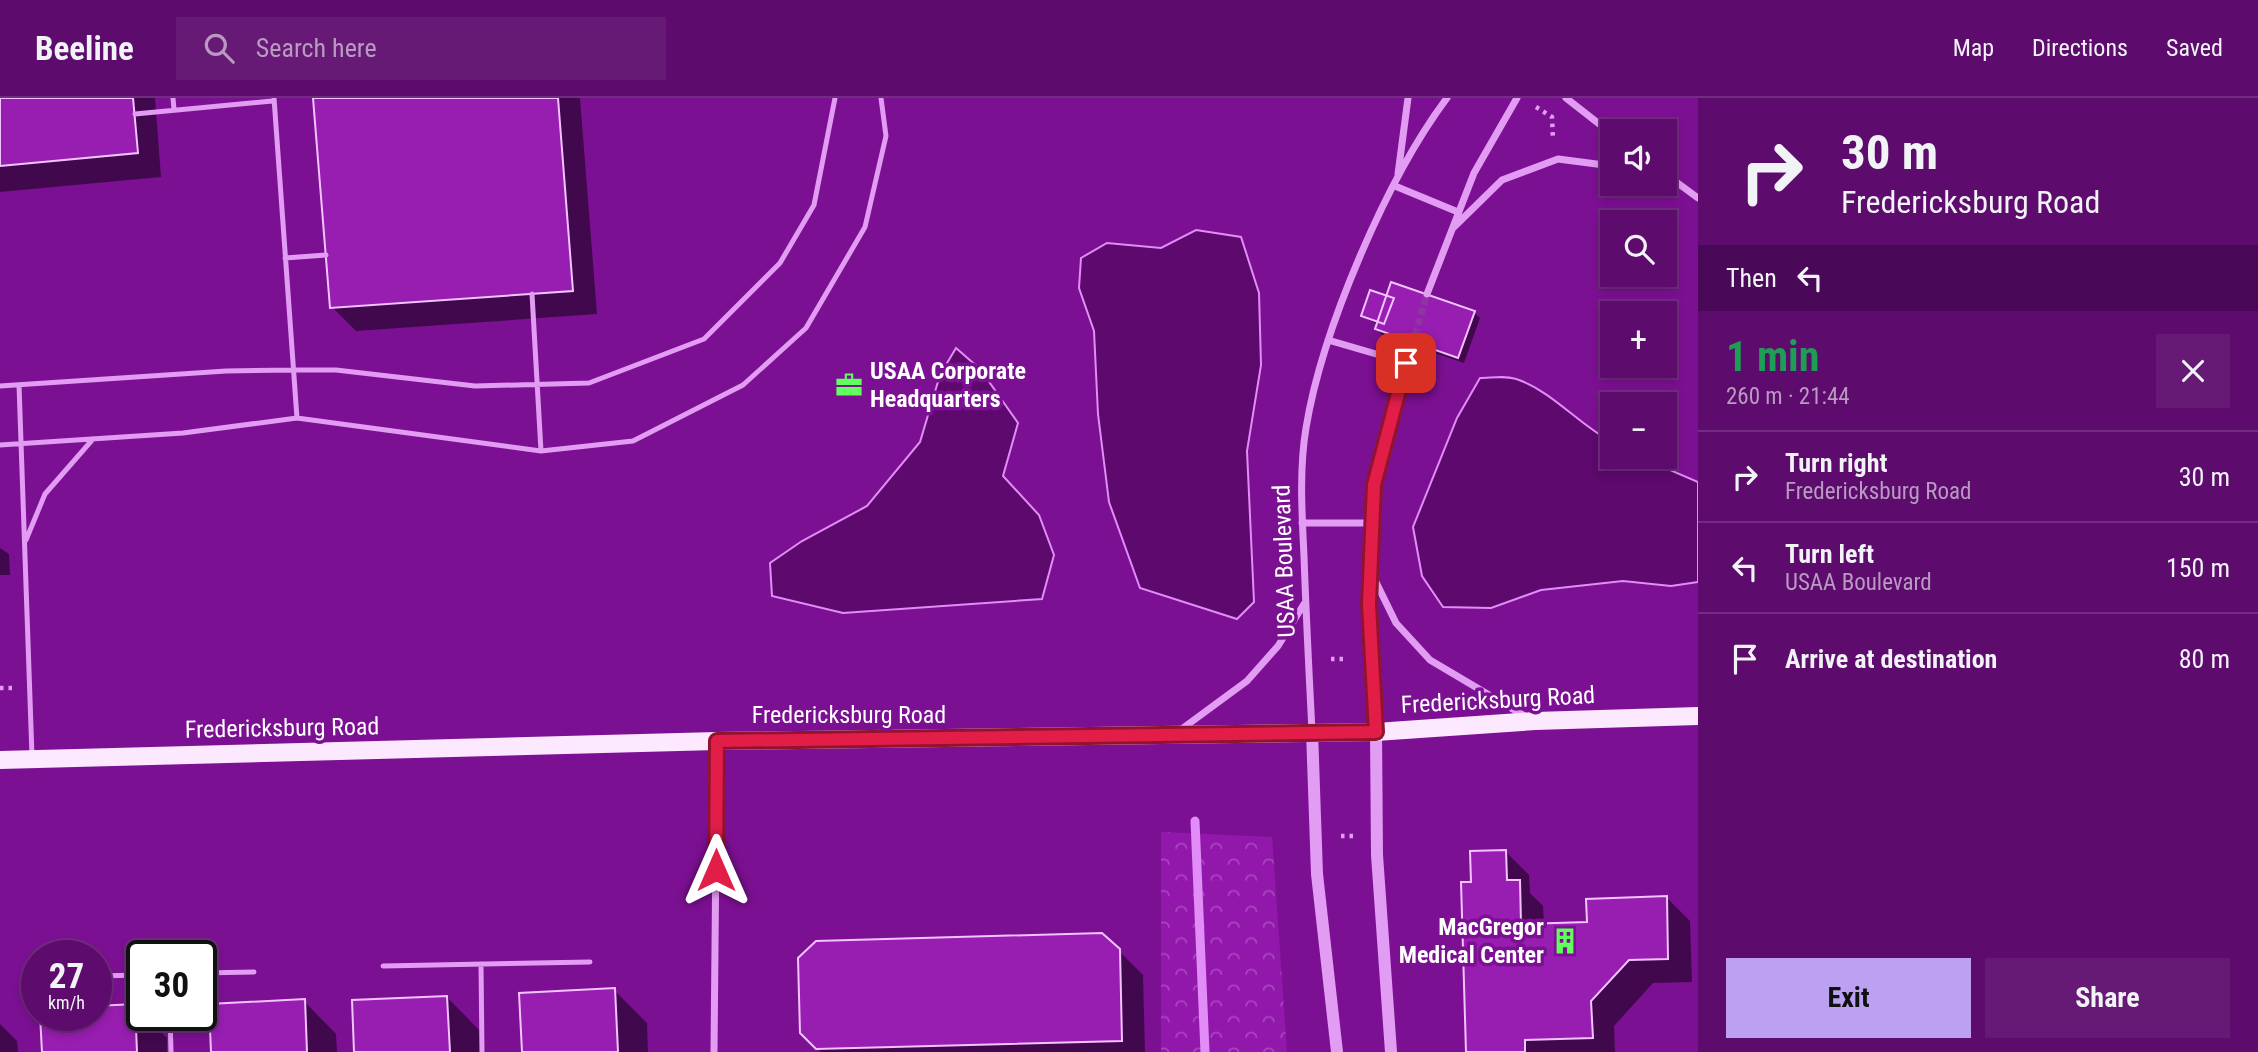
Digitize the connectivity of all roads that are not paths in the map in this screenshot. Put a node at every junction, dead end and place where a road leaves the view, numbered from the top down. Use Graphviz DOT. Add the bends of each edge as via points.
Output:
graph roads {
  1 [pos="173,98"];
  2 [pos="835,98"];
  3 [pos="881,98"];
  4 [pos="1408,98"];
  5 [pos="1447,98"];
  6 [pos="1517,98"];
  7 [pos="1566,98"];
  8 [pos="273,99"];
  9 [pos="174,110"];
  10 [pos="135,114"];
  11 [pos="1600,125"];
  12 [pos="1600,164"];
  13 [pos="1677,182"];
  14 [pos="1396,183"];
  15 [pos="1698,198"];
  16 [pos="1458,212"];
  17 [pos="1450,231"];
  18 [pos="326,255"];
  19 [pos="285,258"];
  20 [pos="532,294"];
  21 [pos="1427,294"];
  22 [pos="1328,340"];
  23 [pos="1412,345"];
  24 [pos="1406,363"];
  25 [pos="294,370"];
  26 [pos="19,385"];
  27 [pos="540,385"];
  28 [pos="0,386"];
  29 [pos="297,418"];
  30 [pos="94,439"];
  31 [pos="20,443"];
  32 [pos="0,445"];
  33 [pos="541,451"];
  34 [pos="1302,523"];
  35 [pos="1373,523"];
  36 [pos="25,543"];
  37 [pos="1370,570"];
  38 [pos="1305,604"];
  39 [pos="1698,716"];
  40 [pos="1535,722"];
  41 [pos="1312,731"];
  42 [pos="1376,732"];
  43 [pos="1174,735"];
  44 [pos="717,741"];
  45 [pos="33,759"];
  46 [pos="0,760"];
  47 [pos="590,962"];
  48 [pos="481,964"];
  49 [pos="383,966"];
  50 [pos="254,972"];
  51 [pos="217,973"];
  52 [pos="170,1031"];
  53 [pos="171,1052"];
  54 [pos="482,1052"];
  55 [pos="715,1052"];
  56 [pos="1337,1052"];
  57 [pos="1391,1052"];
  1 -- 9 [label="lane"];
  2 -- 27 [label="lane" via="814,205 780,263 704,339 589,383"];
  3 -- 33 [label="lane" via="886,136 864,228 806,328 743,385 633,442"];
  4 -- 14 [label="street"];
  5 -- 14 [label="street, USAA Boulevard"];
  6 -- 16 [label="street" via="1474,173"];
  7 -- 11 [label="street"];
  8 -- 9 [label="lane"];
  8 -- 19 [label="lane"];
  9 -- 10 [label="lane"];
  12 -- 17 [label="street" via="1558,159 1502,180"];
  13 -- 15 [label="street"];
  14 -- 16 [label="street"];
  14 -- 22 [label="street, USAA Boulevard"];
  16 -- 17 [label="street"];
  17 -- 21 [label="street"];
  18 -- 19 [label="lane"];
  19 -- 25 [label="lane"];
  20 -- 27 [label="lane"];
  22 -- 24 [label="street"];
  22 -- 34 [label="street, USAA Boulevard" via="1306,428"];
  23 -- 24 [label="street"];
  24 -- 35 [label="street" via="1374,485"];
  25 -- 26 [label="lane" via="226,370"];
  25 -- 27 [label="lane" via="337,370 475,386"];
  25 -- 29 [label="lane"];
  26 -- 28 [label="lane"];
  26 -- 31 [label="lane"];
  27 -- 33 [label="lane"];
  29 -- 30 [label="lane"];
  29 -- 33 [label="lane"];
  30 -- 31 [label="lane"];
  30 -- 36 [label="lane" via="44,495"];
  31 -- 32 [label="lane"];
  31 -- 36 [label="lane"];
  34 -- 35 [label="street"];
  34 -- 38 [label="street, USAA Boulevard"];
  35 -- 37 [label="street"];
  36 -- 45 [label="lane"];
  37 -- 40 [label="street" via="1396,624 1430,660"];
  37 -- 42 [label="street"];
  38 -- 41 [label="street, USAA Boulevard"];
  38 -- 43 [label="street" via="1278,646 1247,681"];
  39 -- 40 [label="main road, Fredericksburg Road"];
  40 -- 42 [label="main road, Fredericksburg Road"];
  41 -- 42 [label="main road, Fredericksburg Road"];
  41 -- 43 [label="main road, Fredericksburg Road"];
  41 -- 56 [label="street, USAA Boulevard" via="1317,874"];
  42 -- 57 [label="street" via="1377,855"];
  43 -- 44 [label="main road, Fredericksburg Road"];
  44 -- 45 [label="main road, Fredericksburg Road"];
  44 -- 55 [label="street"];
  45 -- 46 [label="main road, Fredericksburg Road"];
  47 -- 48 [label="lane"];
  48 -- 49 [label="lane"];
  48 -- 54 [label="lane"];
  50 -- 51 [label="lane"];
  52 -- 53 [label="lane"];
}
